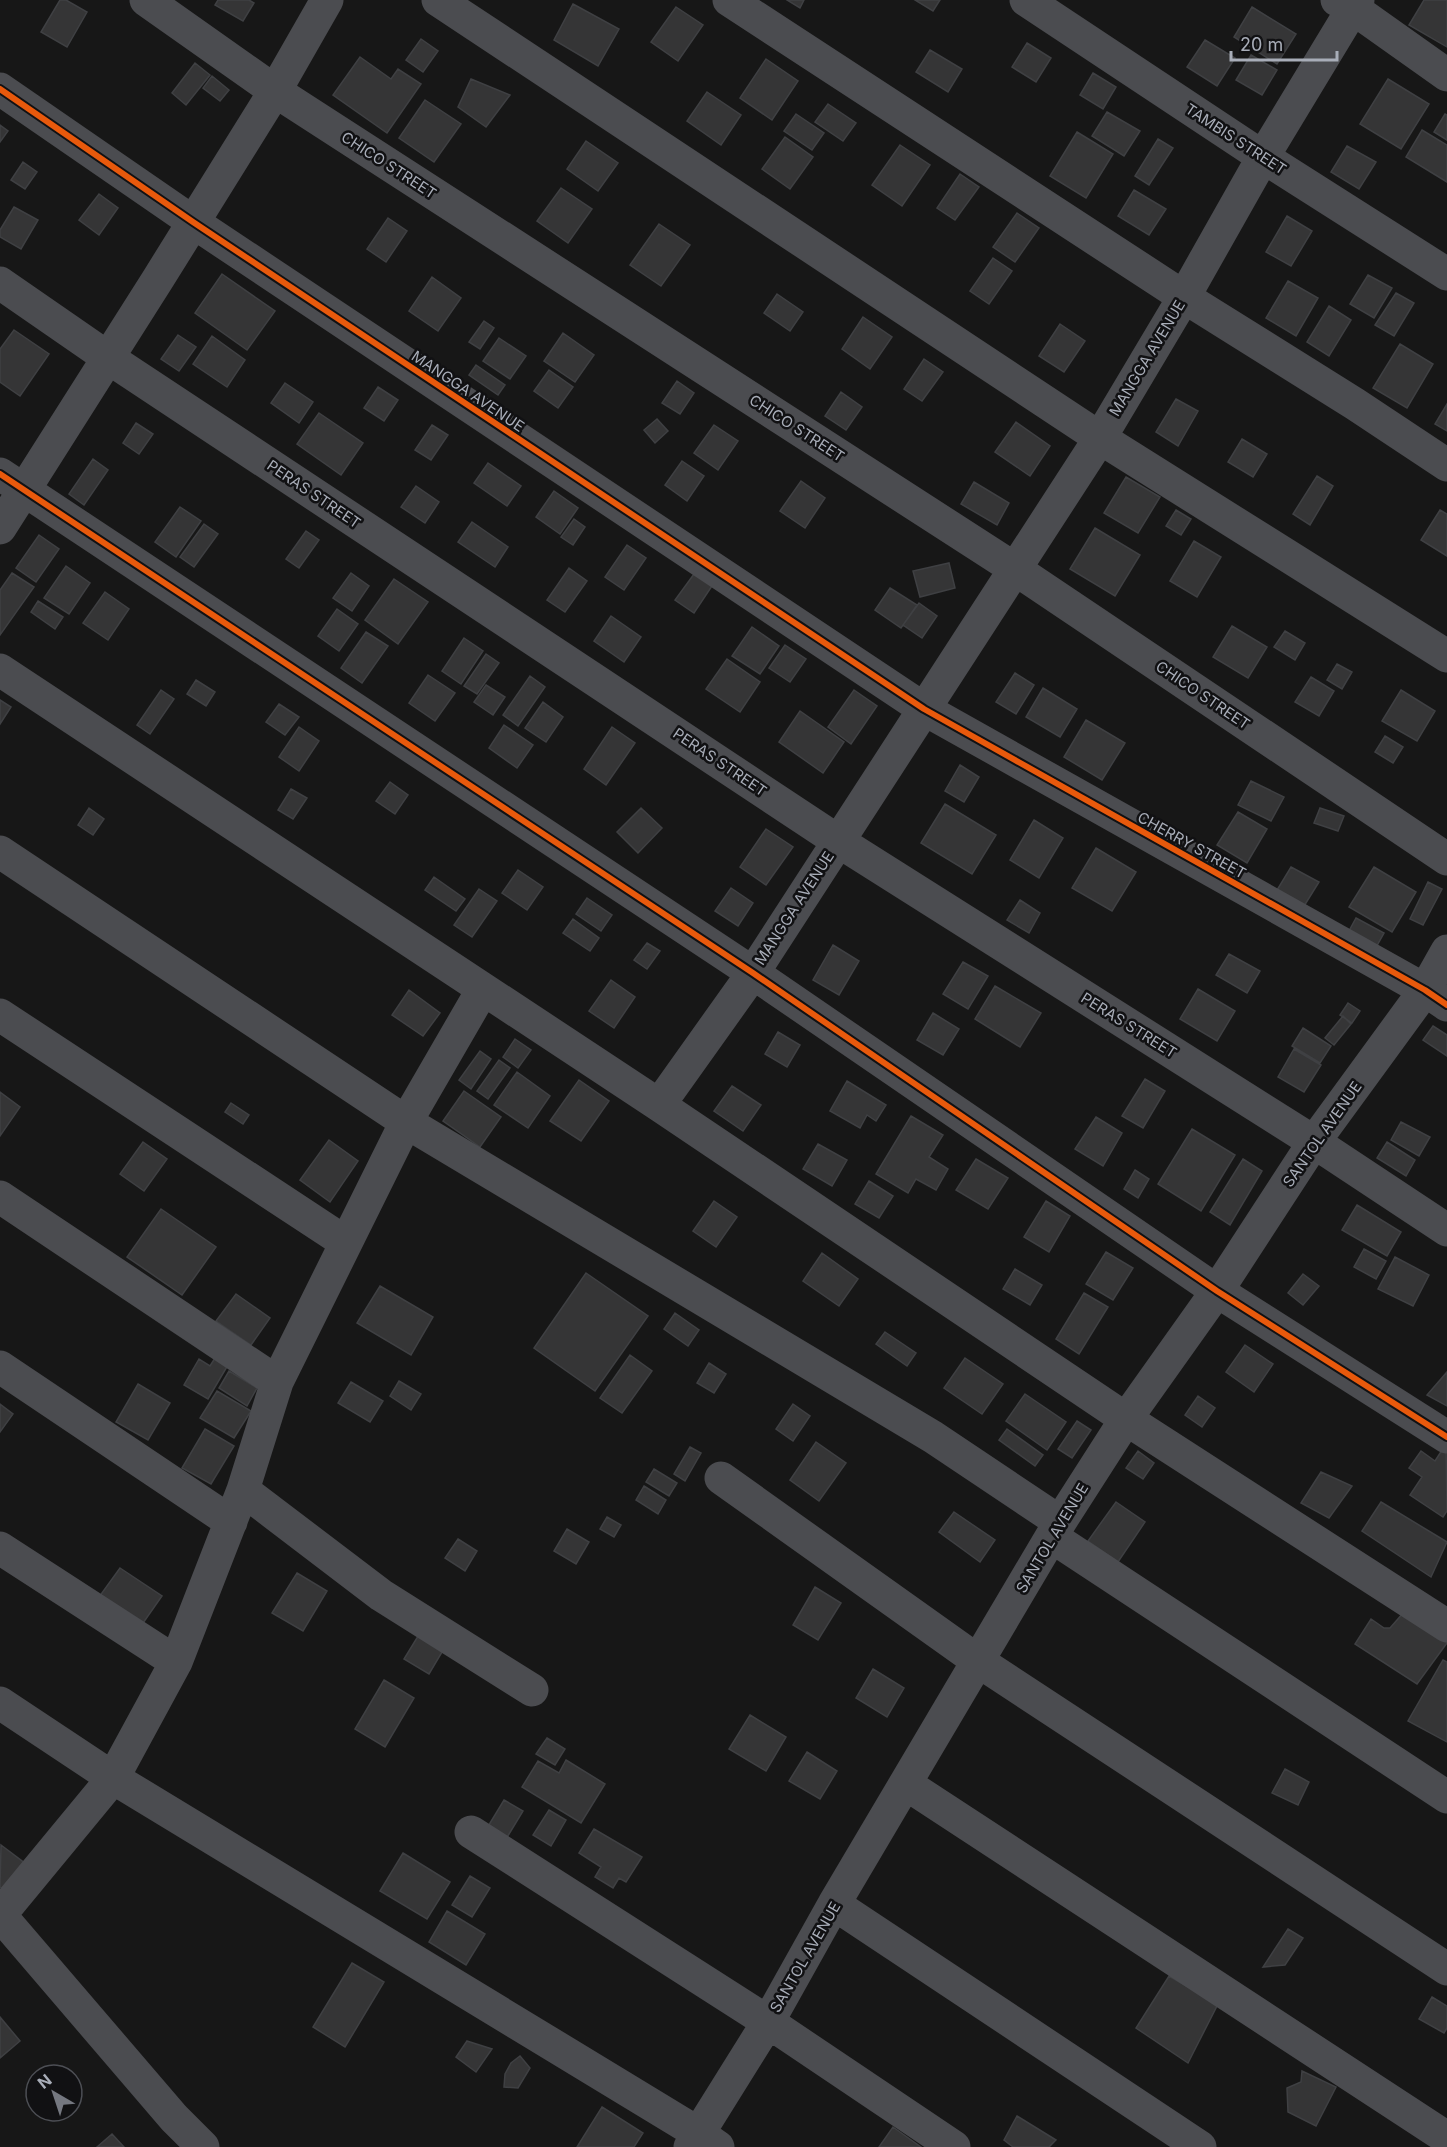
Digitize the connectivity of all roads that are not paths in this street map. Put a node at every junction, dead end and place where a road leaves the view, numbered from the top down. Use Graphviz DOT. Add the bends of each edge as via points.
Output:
graph roads {
  1 [pos="146,0"];
  2 [pos="327,0"];
  3 [pos="438,0"];
  4 [pos="729,0"];
  5 [pos="1026,0"];
  6 [pos="1350,3"];
  7 [pos="1447,75"];
  8 [pos="0,89"];
  9 [pos="275,91"];
  10 [pos="1263,157"];
  11 [pos="193,222"];
  12 [pos="1447,274"];
  13 [pos="0,283"];
  14 [pos="1184,297"];
  15 [pos="107,357"];
  16 [pos="1100,438"];
  17 [pos="1447,465"];
  18 [pos="12,482"];
  19 [pos="0,528"];
  20 [pos="1015,569"];
  21 [pos="1447,656"];
  22 [pos="0,670"];
  23 [pos="924,709"];
  24 [pos="838,841"];
  25 [pos="0,852"];
  26 [pos="1447,859"];
  27 [pos="1447,951"];
  28 [pos="753,973"];
  29 [pos="483,989"];
  30 [pos="1436,997"];
  31 [pos="0,1015"];
  32 [pos="659,1105"];
  33 [pos="406,1122"];
  34 [pos="1314,1142"];
  35 [pos="0,1197"];
  36 [pos="1447,1230"];
  37 [pos="345,1242"];
  38 [pos="1216,1291"];
  39 [pos="0,1367"];
  40 [pos="278,1382"];
  41 [pos="1126,1419"];
  42 [pos="1447,1437"];
  43 [pos="721,1478"];
  44 [pos="243,1490"];
  45 [pos="231,1522"];
  46 [pos="1056,1530"];
  47 [pos="0,1548"];
  48 [pos="1447,1626"];
  49 [pos="978,1661"];
  50 [pos="176,1662"];
  51 [pos="532,1690"];
  52 [pos="0,1703"];
  53 [pos="113,1778"];
  54 [pos="906,1784"];
  55 [pos="1447,1797"];
  56 [pos="471,1832"];
  57 [pos="834,1904"];
  58 [pos="0,1915"];
  59 [pos="1447,1969"];
  60 [pos="768,2022"];
  61 [pos="1447,2138"];
  62 [pos="702,2142"];
  63 [pos="203,2147"];
  64 [pos="954,2147"];
  65 [pos="1200,2147"];
  1 -- 9 [label="street, CHICO STREET"];
  2 -- 9 [label="street"];
  3 -- 16 [label="street"];
  4 -- 14 [label="street"];
  5 -- 10 [label="street, TAMBIS STREET"];
  6 -- 7 [label="street"];
  6 -- 10 [label="street, MANGGA AVENUE"];
  8 -- 11 [label="street, MANGGA AVENUE"];
  9 -- 11 [label="street"];
  9 -- 20 [label="street, CHICO STREET"];
  10 -- 12 [label="street, TAMBIS STREET"];
  10 -- 14 [label="street, MANGGA AVENUE"];
  11 -- 15 [label="street"];
  11 -- 23 [label="street, MANGGA AVENUE"];
  13 -- 15 [label="street, PERAS STREET"];
  14 -- 16 [label="street, MANGGA AVENUE"];
  14 -- 17 [label="street"];
  15 -- 18 [label="street"];
  15 -- 24 [label="street, PERAS STREET"];
  16 -- 20 [label="street, MANGGA AVENUE"];
  16 -- 21 [label="street"];
  18 -- 19 [label="street"];
  18 -- 28 [label="street"];
  20 -- 23 [label="street, MANGGA AVENUE"];
  20 -- 26 [label="street, CHICO STREET"];
  22 -- 29 [label="street"];
  23 -- 24 [label="street, MANGGA AVENUE"];
  23 -- 30 [label="street, CHERRY STREET"];
  24 -- 28 [label="street, MANGGA AVENUE"];
  24 -- 34 [label="street, PERAS STREET"];
  25 -- 33 [label="street"];
  27 -- 30 [label="street, SANTOL AVENUE"];
  28 -- 32 [label="street, MANGGA AVENUE"];
  28 -- 38 [label="street"];
  29 -- 32 [label="street"];
  29 -- 33 [label="street"];
  30 -- 34 [label="street, SANTOL AVENUE"];
  31 -- 37 [label="street"];
  32 -- 41 [label="street"];
  33 -- 37 [label="street"];
  33 -- 46 [label="street" via="933,1437"];
  34 -- 36 [label="street, PERAS STREET"];
  34 -- 38 [label="street, SANTOL AVENUE"];
  35 -- 40 [label="street"];
  37 -- 40 [label="street"];
  38 -- 41 [label="street, SANTOL AVENUE"];
  38 -- 42 [label="street"];
  39 -- 45 [label="street"];
  40 -- 44 [label="street"];
  41 -- 46 [label="street, SANTOL AVENUE"];
  41 -- 48 [label="street"];
  43 -- 49 [label="street"];
  44 -- 45 [label="street"];
  44 -- 51 [label="street" via="381,1594"];
  45 -- 50 [label="street"];
  46 -- 49 [label="street, SANTOL AVENUE"];
  46 -- 55 [label="street"];
  47 -- 50 [label="street"];
  49 -- 54 [label="street, SANTOL AVENUE"];
  49 -- 59 [label="street"];
  50 -- 53 [label="street"];
  52 -- 53 [label="street"];
  53 -- 58 [label="street"];
  53 -- 62 [label="street"];
  54 -- 57 [label="street, SANTOL AVENUE"];
  54 -- 61 [label="street"];
  56 -- 60 [label="street"];
  57 -- 60 [label="street, SANTOL AVENUE"];
  57 -- 65 [label="street"];
  58 -- 63 [label="street"];
  60 -- 62 [label="street, SANTOL AVENUE"];
  60 -- 64 [label="street"];
}
